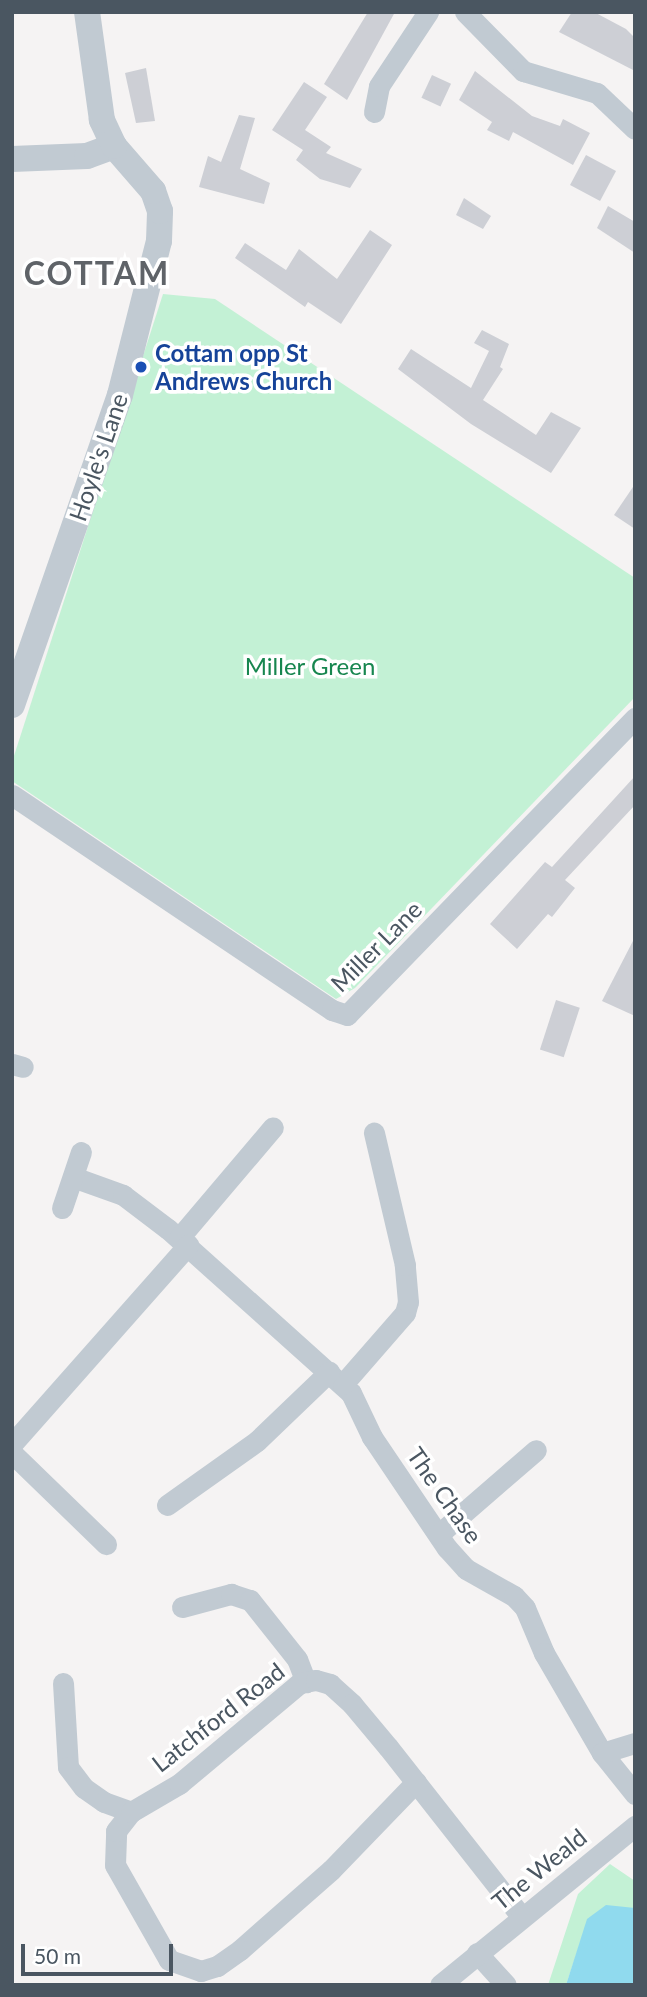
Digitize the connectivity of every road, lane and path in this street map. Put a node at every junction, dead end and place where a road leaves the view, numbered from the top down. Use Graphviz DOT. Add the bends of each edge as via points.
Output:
graph roads {
  1 [pos="87,12"];
  2 [pos="428,12"];
  3 [pos="465,12"];
  4 [pos="374,112"];
  5 [pos="635,129"];
  6 [pos="114,146"];
  7 [pos="12,159"];
  8 [pos="12,705"];
  9 [pos="635,718"];
  10 [pos="12,795"];
  11 [pos="274,1127"];
  12 [pos="374,1133"];
  13 [pos="81,1152"];
  14 [pos="73,1177"];
  15 [pos="62,1208"];
  16 [pos="183,1241"];
  17 [pos="336,1378"];
  18 [pos="12,1444"];
  19 [pos="537,1450"];
  20 [pos="12,1453"];
  21 [pos="167,1505"];
  22 [pos="439,1534"];
  23 [pos="106,1544"];
  24 [pos="182,1607"];
  25 [pos="306,1682"];
  26 [pos="63,1683"];
  27 [pos="635,1743"];
  28 [pos="602,1753"];
  29 [pos="416,1782"];
  30 [pos="635,1794"];
  31 [pos="131,1812"];
  32 [pos="635,1826"];
  33 [pos="522,1917"];
  34 [pos="477,1953"];
  35 [pos="440,1985"];
  36 [pos="506,1985"];
  1 -- 6 [label="street, Hoyle's Lane" via="94,81 102,120"];
  2 -- 4 [label="street" via="379,86"];
  3 -- 5 [label="street" via="523,71 597,93"];
  6 -- 7 [label="street" via="87,156"];
  6 -- 8 [label="street, Hoyle's Lane" via="153,191 160,211 154,269 120,395"];
  9 -- 10 [label="street, Miller Lane" via="347,1015 332,1010"];
  11 -- 16 [label="street"];
  12 -- 17 [label="street" via="405,1265 408,1302 405,1313"];
  13 -- 14 [label="street"];
  14 -- 15 [label="street"];
  14 -- 16 [label="street, The Chase" via="123,1195"];
  16 -- 17 [label="street, The Chase"];
  16 -- 18 [label="street"];
  17 -- 21 [label="street"];
  17 -- 22 [label="street, The Chase" via="364,1412 372,1437"];
  19 -- 22 [label="street"];
  20 -- 23 [label="street"];
  22 -- 28 [label="street, The Chase" via="466,1569 514,1596 526,1608 544,1653"];
  24 -- 25 [label="street" via="231,1594 250,1600 297,1660"];
  25 -- 29 [label="street, Latchford Road" via="330,1684"];
  25 -- 31 [label="street, Latchford Road" via="276,1701 179,1784"];
  26 -- 31 [label="street" via="68,1767 84,1788"];
  27 -- 28 [label="street"];
  28 -- 30 [label="street, The Chase"];
  29 -- 31 [label="street" via="331,1870 271,1923 217,1966 201,1971 169,1960 115,1865 116,1831"];
  29 -- 33 [label="street, Latchford Road"];
  32 -- 33 [label="street, The Weald"];
  33 -- 34 [label="street, The Weald"];
  34 -- 35 [label="street, The Weald"];
  34 -- 36 [label="street"];
}
